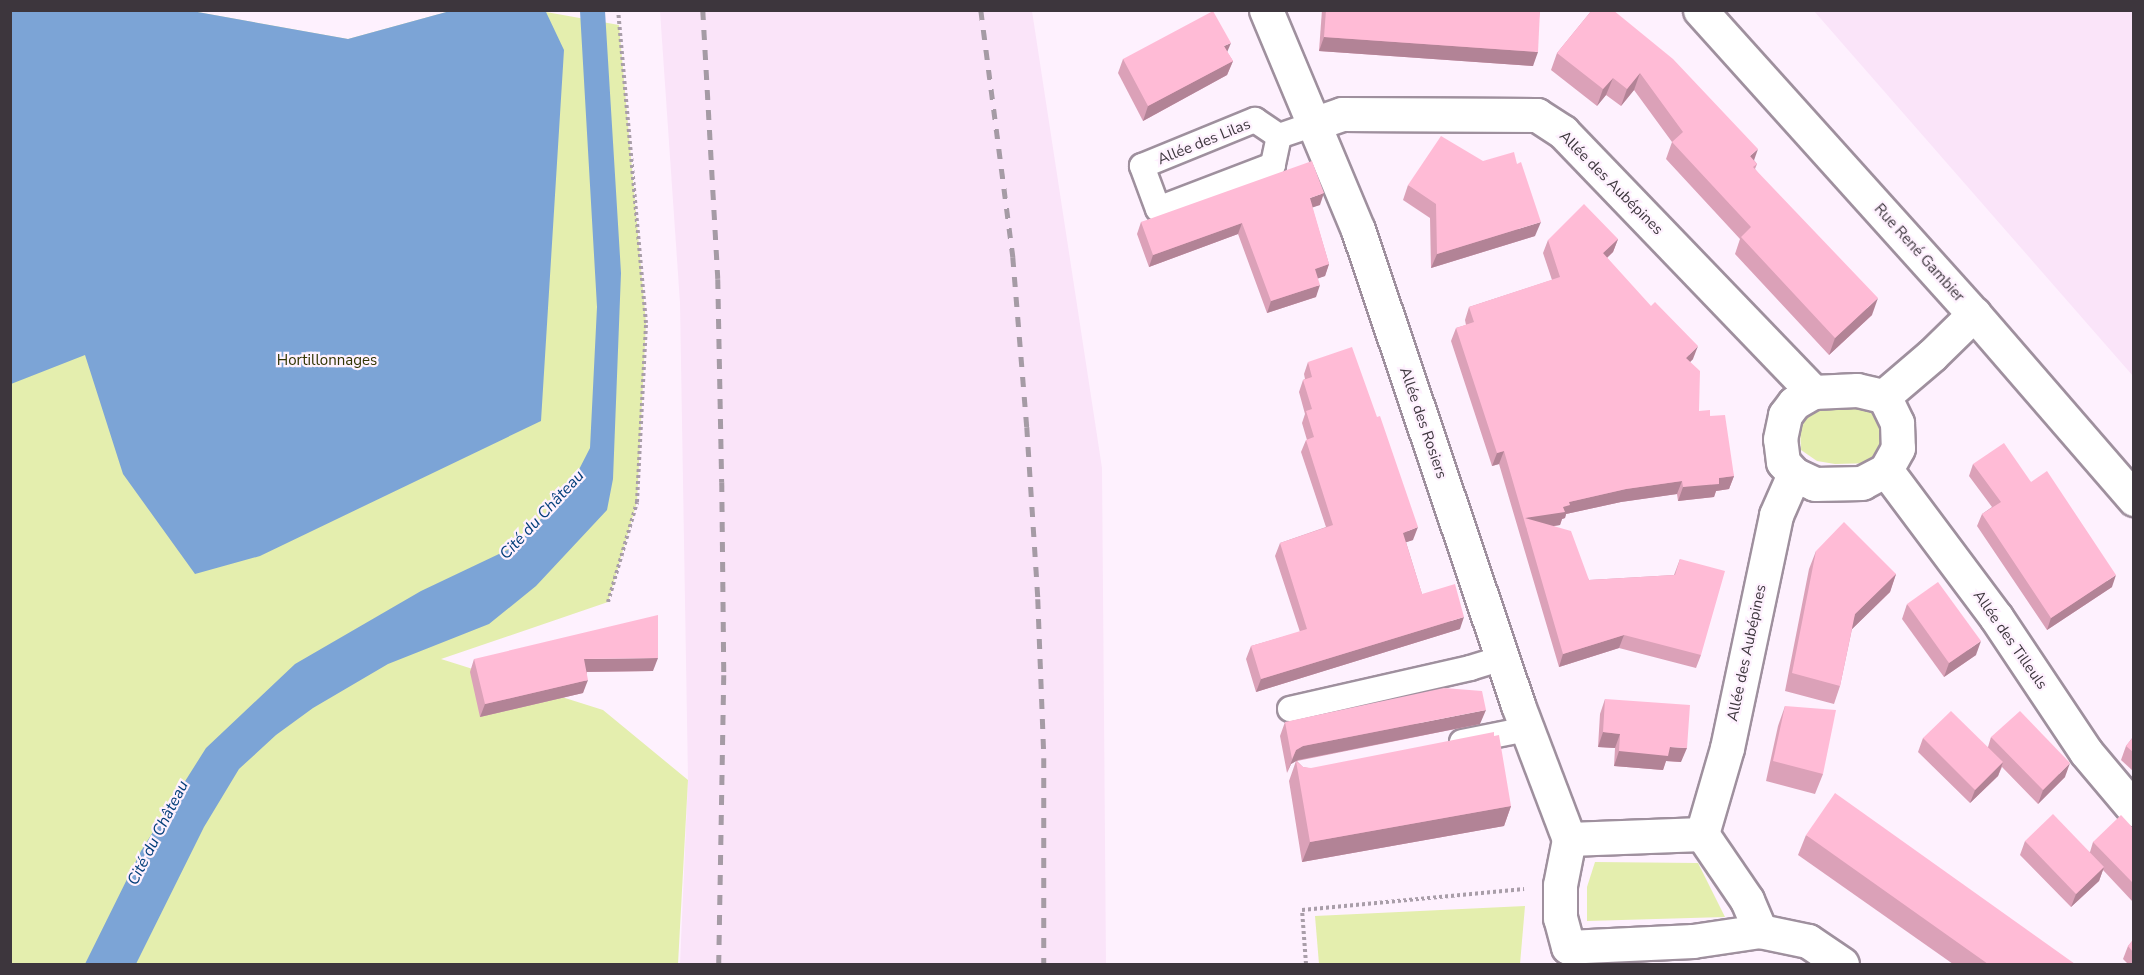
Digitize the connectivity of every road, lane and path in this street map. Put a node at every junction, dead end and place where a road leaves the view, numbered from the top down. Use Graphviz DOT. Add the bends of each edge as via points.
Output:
graph roads {
  1 [pos="618,10"];
  2 [pos="1266,10"];
  3 [pos="1700,10"];
  4 [pos="1313,124"];
  5 [pos="1279,136"];
  6 [pos="1974,314"];
  7 [pos="1813,392"];
  8 [pos="1884,396"];
  9 [pos="1886,470"];
  10 [pos="1794,474"];
  11 [pos="2133,499"];
  12 [pos="608,602"];
  13 [pos="1502,658"];
  14 [pos="1290,709"];
  15 [pos="1527,729"];
  16 [pos="1437,747"];
  17 [pos="2133,809"];
  18 [pos="1702,834"];
  19 [pos="1569,839"];
  20 [pos="1560,885"];
  21 [pos="1760,931"];
  22 [pos="1565,956"];
  23 [pos="1306,964"];
  24 [pos="1842,964"];
  1 -- 12 [label="path" via="646,323 638,502"];
  2 -- 4 [label="street, Allée des Rosiers"];
  3 -- 6 [label="street, Rue René Gambier"];
  4 -- 5 [label="lane"];
  4 -- 7 [label="street, Allée des Aubépines" via="1342,114 1537,115 1563,132"];
  4 -- 13 [label="street, Allée des Rosiers" via="1358,230"];
  5 -- 5 [label="lane, Allée des Lilas" via="1273,165 1158,209 1142,166 1255,120"];
  6 -- 8 [label="street"];
  6 -- 11 [label="street, Rue René Gambier"];
  7 -- 8 [label="street" via="1857,390"];
  7 -- 10 [label="street" via="1794,403 1785,415 1780,440 1783,462"];
  8 -- 9 [label="street" via="1897,423 1898,448"];
  9 -- 10 [label="street" via="1862,483 1815,483"];
  9 -- 17 [label="street, Allée des Tilleuls" via="1996,617 2086,752"];
  10 -- 18 [label="street, Allée des Aubépines" via="1776,515 1727,748"];
  13 -- 14 [label="lane"];
  13 -- 15 [label="street, Allée des Rosiers"];
  15 -- 16 [label="lane"];
  15 -- 19 [label="street, Allée des Rosiers"];
  18 -- 19 [label="street"];
  18 -- 21 [label="street" via="1747,900"];
  19 -- 20 [label="street"];
  20 -- 22 [label="street"];
  20 -- 23 [label="path" via="1302,910"];
  21 -- 22 [label="street"];
  21 -- 24 [label="street" via="1808,941"];
}
